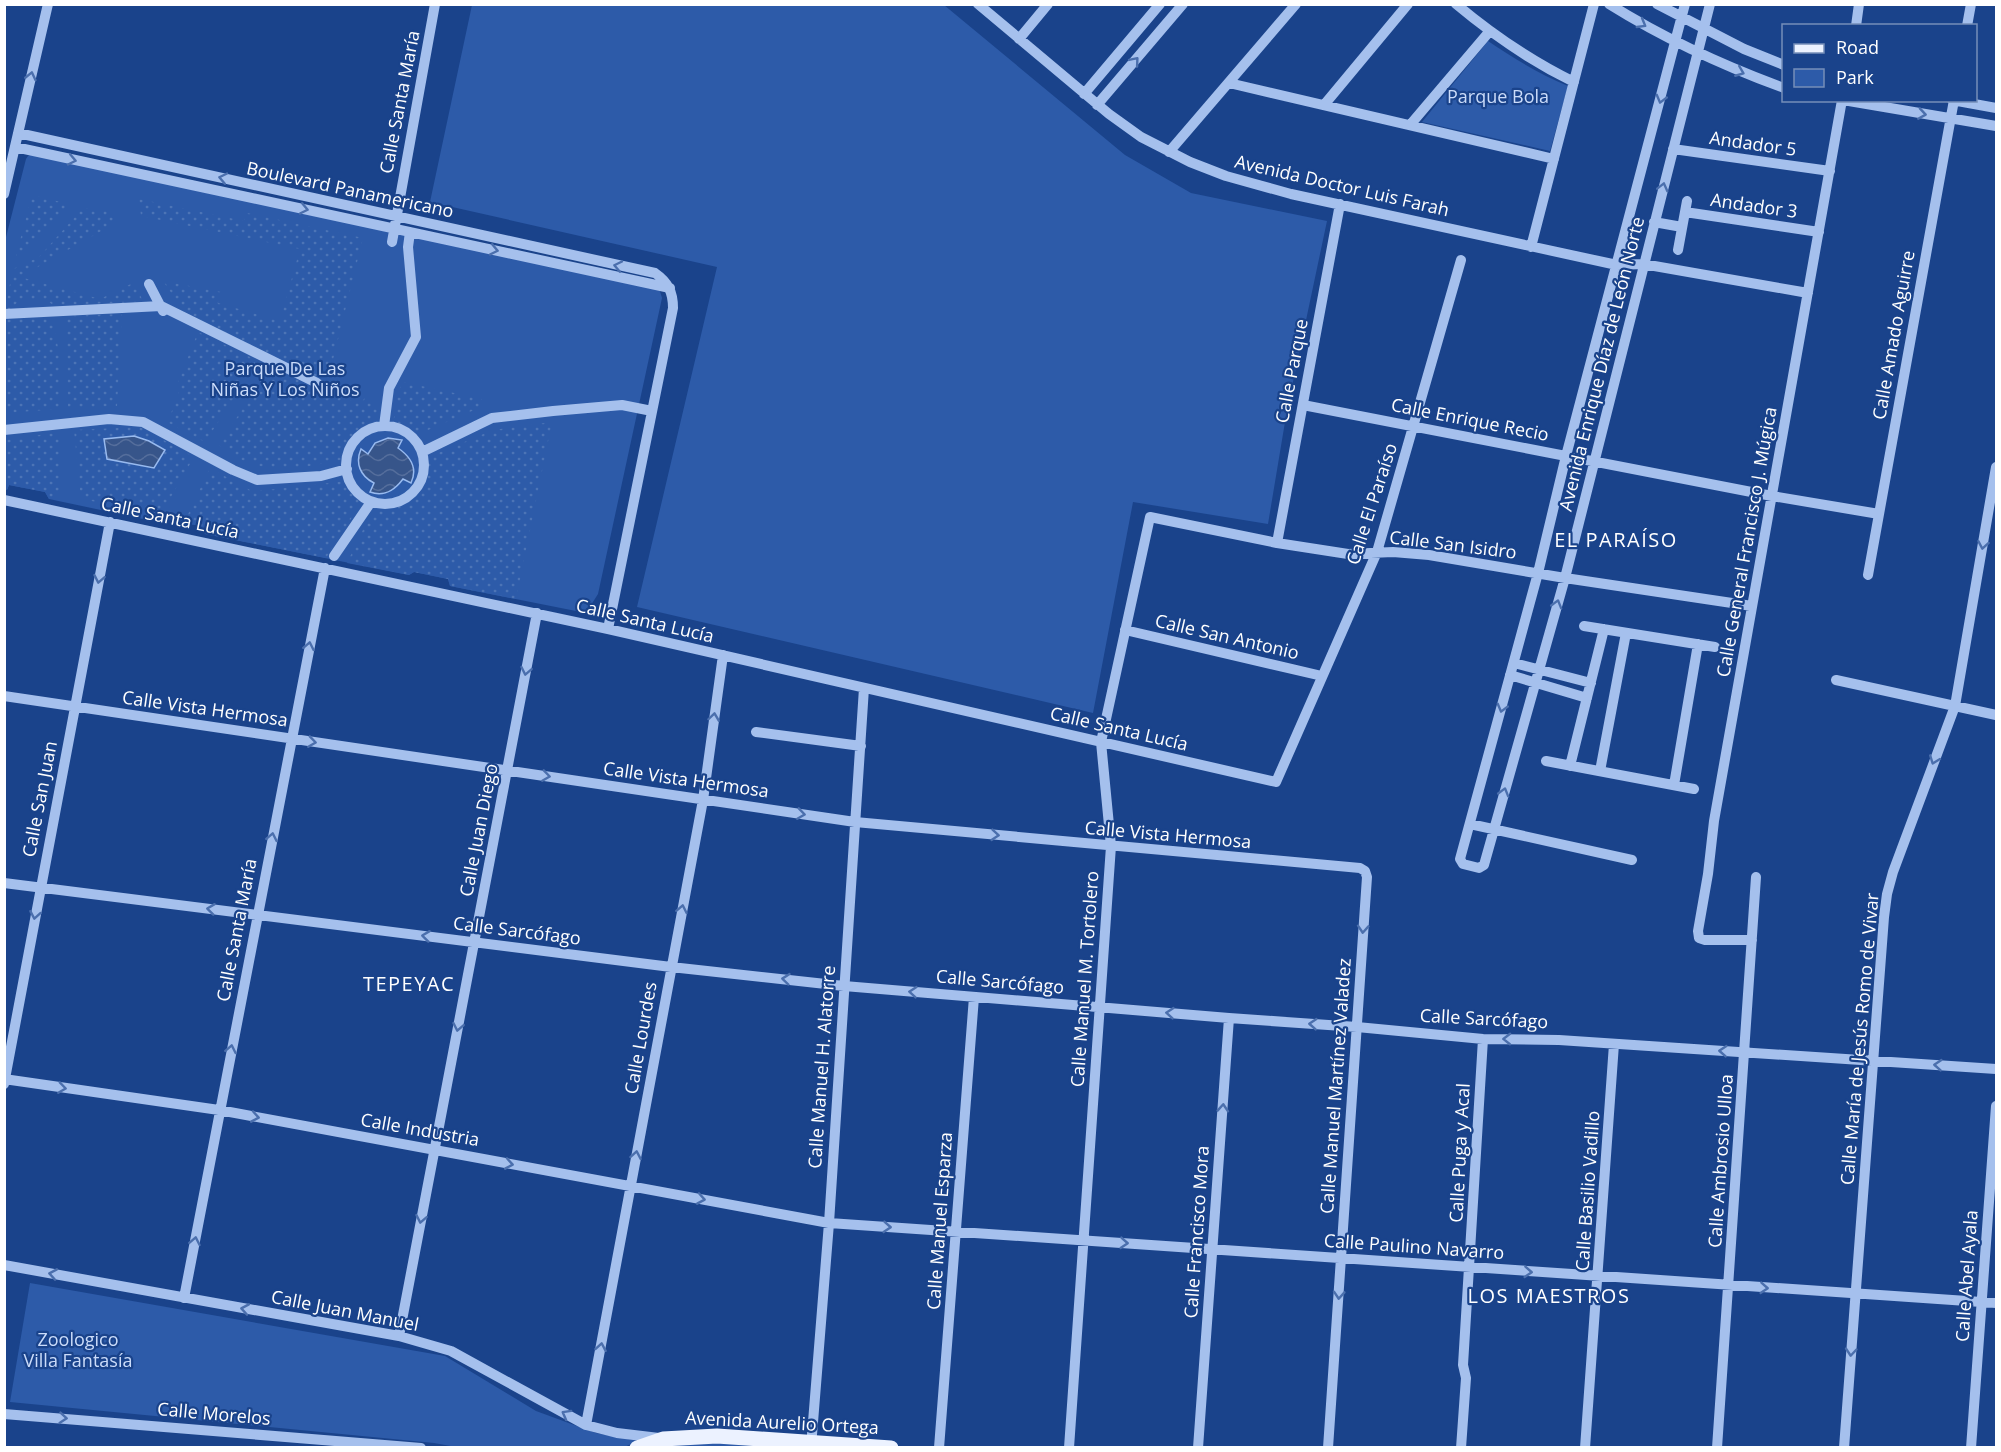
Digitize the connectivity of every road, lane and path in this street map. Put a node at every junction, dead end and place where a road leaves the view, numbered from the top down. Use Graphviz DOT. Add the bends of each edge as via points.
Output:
graph roads {
  1 [pos="48,4"];
  2 [pos="435,4"];
  3 [pos="978,4"];
  4 [pos="1048,4"];
  5 [pos="1160,4"];
  6 [pos="1183,4"];
  7 [pos="1408,4"];
  8 [pos="1456,4"];
  9 [pos="1594,4"];
  10 [pos="1609,4"];
  11 [pos="1657,4"];
  12 [pos="1685,4"];
  13 [pos="1710,4"];
  14 [pos="1859,4"];
  15 [pos="1971,4"];
  16 [pos="1292,6"];
  17 [pos="1682,18"];
  18 [pos="1856,24"];
  19 [pos="1967,24"];
  20 [pos="1704,29"];
  21 [pos="1490,32"];
  22 [pos="1019,39"];
  23 [pos="1675,43"];
  24 [pos="1697,54"];
  25 [pos="1782,63"];
  26 [pos="1574,82"];
  27 [pos="1229,83"];
  28 [pos="1782,86"];
  29 [pos="1084,94"];
  30 [pos="1843,102"];
  31 [pos="1855,102"];
  32 [pos="1953,102"];
  33 [pos="1959,102"];
  34 [pos="1097,105"];
  35 [pos="1324,105"];
  36 [pos="1996,108"];
  37 [pos="1951,118"];
  38 [pos="1410,125"];
  39 [pos="1996,126"];
  40 [pos="18,133"];
  41 [pos="15,147"];
  42 [pos="1673,149"];
  43 [pos="1169,152"];
  44 [pos="1554,159"];
  45 [pos="1830,171"];
  46 [pos="4,194"];
  47 [pos="1687,201"];
  48 [pos="1340,204"];
  49 [pos="1685,212"];
  50 [pos="396,216"];
  51 [pos="1654,222"];
  52 [pos="1682,227"];
  53 [pos="394,229"];
  54 [pos="410,232"];
  55 [pos="1819,232"];
  56 [pos="392,242"];
  57 [pos="1532,247"];
  58 [pos="1678,250"];
  59 [pos="1461,260"];
  60 [pos="1643,264"];
  61 [pos="1617,265"];
  62 [pos="149,284"];
  63 [pos="670,288"];
  64 [pos="1808,293"];
  65 [pos="163,310"];
  66 [pos="4,314"];
  67 [pos="317,383"];
  68 [pos="1303,405"];
  69 [pos="652,411"];
  70 [pos="1415,425"];
  71 [pos="384,426"];
  72 [pos="4,430"];
  73 [pos="422,452"];
  74 [pos="1566,456"];
  75 [pos="1594,462"];
  76 [pos="1996,467"];
  77 [pos="346,469"];
  78 [pos="1994,494"];
  79 [pos="1772,496"];
  80 [pos="4,500"];
  81 [pos="371,502"];
  82 [pos="1879,514"];
  83 [pos="1150,517"];
  84 [pos="110,522"];
  85 [pos="1277,543"];
  86 [pos="1377,552"];
  87 [pos="334,556"];
  88 [pos="325,568"];
  89 [pos="1538,573"];
  90 [pos="1868,575"];
  91 [pos="1565,578"];
  92 [pos="1752,606"];
  93 [pos="537,613"];
  94 [pos="1584,626"];
  95 [pos="609,629"];
  96 [pos="1604,629"];
  97 [pos="1125,630"];
  98 [pos="1626,633"];
  99 [pos="1698,645"];
  100 [pos="1715,647"];
  101 [pos="723,655"];
  102 [pos="1514,663"];
  103 [pos="1539,669"];
  104 [pos="1510,675"];
  105 [pos="1322,676"];
  106 [pos="1836,680"];
  107 [pos="1535,682"];
  108 [pos="1590,682"];
  109 [pos="864,688"];
  110 [pos="4,696"];
  111 [pos="1587,698"];
  112 [pos="1955,706"];
  113 [pos="74,707"];
  114 [pos="1996,715"];
  115 [pos="756,732"];
  116 [pos="291,738"];
  117 [pos="1101,742"];
  118 [pos="861,746"];
  119 [pos="1546,761"];
  120 [pos="1570,765"];
  121 [pos="507,771"];
  122 [pos="1600,771"];
  123 [pos="1276,782"];
  124 [pos="1674,785"];
  125 [pos="1694,789"];
  126 [pos="703,800"];
  127 [pos="855,822"];
  128 [pos="1470,824"];
  129 [pos="1493,828"];
  130 [pos="1111,846"];
  131 [pos="1632,860"];
  132 [pos="1365,871"];
  133 [pos="1756,877"];
  134 [pos="4,883"];
  135 [pos="40,888"];
  136 [pos="257,915"];
  137 [pos="1752,940"];
  138 [pos="474,942"];
  139 [pos="671,967"];
  140 [pos="844,986"];
  141 [pos="974,997"];
  142 [pos="1100,1007"];
  143 [pos="1229,1018"];
  144 [pos="1355,1027"];
  145 [pos="1484,1039"];
  146 [pos="1614,1044"];
  147 [pos="1745,1053"];
  148 [pos="1873,1061"];
  149 [pos="1996,1069"];
  150 [pos="5,1081"];
  151 [pos="1996,1106"];
  152 [pos="219,1110"];
  153 [pos="435,1150"];
  154 [pos="631,1186"];
  155 [pos="829,1223"];
  156 [pos="956,1232"];
  157 [pos="1084,1241"];
  158 [pos="1213,1250"];
  159 [pos="1342,1259"];
  160 [pos="4,1266"];
  161 [pos="1470,1268"];
  162 [pos="1598,1276"];
  163 [pos="1729,1285"];
  164 [pos="1856,1294"];
  165 [pos="184,1298"];
  166 [pos="1982,1302"];
  167 [pos="1996,1303"];
  168 [pos="399,1336"];
  169 [pos="4,1414"];
  170 [pos="586,1425"];
  171 [pos="663,1438"];
  172 [pos="812,1445"];
  173 [pos="421,1448"];
  174 [pos="637,1448"];
  175 [pos="891,1448"];
  176 [pos="939,1448"];
  177 [pos="1069,1448"];
  178 [pos="1198,1448"];
  179 [pos="1328,1448"];
  180 [pos="1461,1448"];
  181 [pos="1586,1448"];
  182 [pos="1717,1448"];
  183 [pos="1844,1448"];
  184 [pos="1971,1448"];
  40 -- 1 [label="street, one-way"];
  2 -- 50 [label="street, Calle Santa María"];
  3 -- 22 [label="street, Avenida Doctor Luis Farah"];
  4 -- 22 [label="street"];
  5 -- 29 [label="street"];
  34 -- 6 [label="street, one-way"];
  7 -- 35 [label="street"];
  8 -- 21 [label="street"];
  9 -- 26 [label="street"];
  10 -- 23 [label="street, one-way"];
  11 -- 17 [label="street"];
  12 -- 17 [label="street, Avenida Enrique Díaz de León Norte"];
  13 -- 20 [label="street, Avenida Enrique Díaz de León Norte"];
  14 -- 18 [label="street"];
  15 -- 19 [label="street"];
  16 -- 27 [label="street"];
  17 -- 20 [label="street"];
  17 -- 23 [label="street, Avenida Enrique Díaz de León Norte"];
  20 -- 24 [label="street, Avenida Enrique Díaz de León Norte"];
  20 -- 25 [label="street"];
  21 -- 26 [label="street"];
  21 -- 38 [label="street"];
  22 -- 29 [label="street, Avenida Doctor Luis Farah"];
  23 -- 24 [label="street"];
  23 -- 61 [label="street, Avenida Enrique Díaz de León Norte, one-way"];
  24 -- 28 [label="street, one-way"];
  24 -- 42 [label="street, Avenida Enrique Díaz de León Norte"];
  26 -- 44 [label="street"];
  27 -- 35 [label="street"];
  27 -- 43 [label="street"];
  29 -- 34 [label="street, Avenida Doctor Luis Farah"];
  30 -- 45 [label="street, Calle General Francisco J. Múgica"];
  31 -- 37 [label="street, one-way"];
  32 -- 37 [label="street, Calle Amado Aguirre"];
  33 -- 36 [label="street"];
  34 -- 43 [label="street, Avenida Doctor Luis Farah"];
  35 -- 38 [label="street"];
  37 -- 39 [label="street"];
  37 -- 82 [label="street, Calle Amado Aguirre"];
  38 -- 44 [label="street"];
  40 -- 41 [label="street"];
  50 -- 40 [label="street, Boulevard Panamericano, one-way"];
  41 -- 46 [label="street"];
  41 -- 53 [label="street, Boulevard Panamericano, one-way"];
  42 -- 45 [label="street, Andador 5"];
  51 -- 42 [label="street, Avenida Enrique Díaz de León Norte, one-way"];
  43 -- 48 [label="street, Avenida Doctor Luis Farah" via="1227,176"];
  44 -- 57 [label="street"];
  45 -- 55 [label="street, Calle General Francisco J. Múgica"];
  47 -- 49 [label="street, Andador 3"];
  48 -- 57 [label="street, Avenida Doctor Luis Farah"];
  48 -- 68 [label="street, Calle Parque"];
  49 -- 52 [label="street, Andador 3"];
  49 -- 55 [label="street, Andador 3"];
  50 -- 53 [label="street, Calle Santa María"];
  63 -- 50 [label="street, Boulevard Panamericano, one-way" via="655,273"];
  51 -- 52 [label="street"];
  51 -- 60 [label="street, Avenida Enrique Díaz de León Norte"];
  52 -- 58 [label="street, Andador 3"];
  53 -- 54 [label="street, Boulevard Panamericano"];
  53 -- 56 [label="street, Calle Santa María"];
  54 -- 63 [label="street, Boulevard Panamericano, one-way"];
  54 -- 71 [label="street" via="416,337 389,388"];
  55 -- 64 [label="street, Calle General Francisco J. Múgica"];
  57 -- 61 [label="street, Avenida Doctor Luis Farah"];
  59 -- 70 [label="street, Calle El Paraíso"];
  60 -- 61 [label="street, Avenida Doctor Luis Farah"];
  60 -- 64 [label="street, Avenida Doctor Luis Farah"];
  60 -- 75 [label="street, Avenida Enrique Díaz de León Norte"];
  61 -- 74 [label="street, Avenida Enrique Díaz de León Norte"];
  62 -- 65 [label="street"];
  63 -- 69 [label="street" via="673,308"];
  64 -- 79 [label="street, Calle General Francisco J. Múgica"];
  65 -- 66 [label="street"];
  65 -- 67 [label="street"];
  68 -- 70 [label="street, Calle Enrique Recio"];
  68 -- 85 [label="street, Calle Parque"];
  69 -- 73 [label="street" via="622,405 492,418"];
  69 -- 95 [label="street"];
  70 -- 74 [label="street, Calle Enrique Recio"];
  70 -- 86 [label="street, Calle El Paraíso"];
  71 -- 73 [label="street" via="407,433"];
  71 -- 77 [label="street" via="357,438 348,453"];
  72 -- 77 [label="street" via="109,418 143,422 257,480 321,476"];
  73 -- 81 [label="street" via="423,474 407,498 386,504"];
  74 -- 75 [label="street, Calle Enrique Recio"];
  74 -- 89 [label="street, Avenida Enrique Díaz de León Norte"];
  75 -- 79 [label="street, Calle Enrique Recio"];
  75 -- 91 [label="street, Avenida Enrique Díaz de León Norte"];
  76 -- 78 [label="street, Calle María de Jesús Romo de Vivar"];
  77 -- 81 [label="street" via="355,490"];
  78 -- 112 [label="street, Calle María de Jesús Romo de Vivar, one-way"];
  79 -- 82 [label="street, Calle Enrique Recio"];
  79 -- 92 [label="street, Calle General Francisco J. Múgica"];
  80 -- 84 [label="street, Calle Santa Lucía"];
  81 -- 87 [label="street"];
  82 -- 90 [label="street, Calle Amado Aguirre"];
  83 -- 85 [label="street, Calle San Isidro"];
  83 -- 97 [label="street, Calle Manuel M. Tortolero"];
  84 -- 88 [label="street, Calle Santa Lucía"];
  84 -- 113 [label="street, Calle San Juan, one-way"];
  85 -- 86 [label="street, Calle San Isidro" via="1348,555"];
  86 -- 89 [label="street, Calle San Isidro" via="1429,555"];
  86 -- 105 [label="street, Calle El Paraíso"];
  88 -- 93 [label="street, Calle Santa Lucía"];
  116 -- 88 [label="street, Calle Santa María, one-way"];
  89 -- 91 [label="street, Calle San Isidro"];
  89 -- 102 [label="street, Avenida Enrique Díaz de León Norte"];
  91 -- 92 [label="street, Calle San Isidro"];
  103 -- 91 [label="street, Avenida Enrique Díaz de León Norte, one-way"];
  92 -- 137 [label="street, Calle General Francisco J. Múgica" via="1698,931 1699,938 1705,940"];
  93 -- 95 [label="street, Calle Santa Lucía"];
  93 -- 121 [label="street, Calle Juan Diego, one-way"];
  94 -- 96 [label="street"];
  95 -- 101 [label="street, Calle Santa Lucía"];
  96 -- 98 [label="street"];
  96 -- 108 [label="street"];
  97 -- 105 [label="street, Calle San Antonio"];
  97 -- 117 [label="street, Calle Manuel M. Tortolero"];
  98 -- 99 [label="street"];
  98 -- 122 [label="street"];
  99 -- 100 [label="street"];
  99 -- 124 [label="street"];
  101 -- 109 [label="street, Calle Santa Lucía"];
  126 -- 101 [label="street, Calle Lourdes, one-way"];
  102 -- 103 [label="street"];
  102 -- 104 [label="street, Avenida Enrique Díaz de León Norte"];
  103 -- 107 [label="street, Avenida Enrique Díaz de León Norte"];
  103 -- 108 [label="street"];
  104 -- 107 [label="street"];
  104 -- 128 [label="street, Avenida Enrique Díaz de León Norte, one-way"];
  105 -- 123 [label="street, Calle El Paraíso"];
  106 -- 112 [label="street"];
  107 -- 111 [label="street"];
  129 -- 107 [label="street, Avenida Enrique Díaz de León Norte, one-way"];
  108 -- 111 [label="street"];
  109 -- 117 [label="street, Calle Santa Lucía"];
  109 -- 118 [label="street, Calle Manuel H. Alatorre"];
  110 -- 113 [label="street, Calle Vista Hermosa"];
  111 -- 120 [label="street"];
  112 -- 114 [label="street"];
  112 -- 148 [label="street, Calle María de Jesús Romo de Vivar, one-way" via="1887,894"];
  113 -- 116 [label="street, Calle Vista Hermosa"];
  113 -- 135 [label="street, Calle San Juan"];
  115 -- 118 [label="street"];
  116 -- 121 [label="street, Calle Vista Hermosa, one-way"];
  136 -- 116 [label="street, Calle Santa María, one-way"];
  117 -- 123 [label="street, Calle Santa Lucía"];
  117 -- 130 [label="street, Calle Manuel M. Tortolero"];
  118 -- 127 [label="street, Calle Manuel H. Alatorre"];
  119 -- 120 [label="street"];
  120 -- 122 [label="street"];
  121 -- 126 [label="street, Calle Vista Hermosa, one-way"];
  121 -- 138 [label="street, Calle Juan Diego"];
  122 -- 124 [label="street"];
  124 -- 125 [label="street"];
  126 -- 127 [label="street, Calle Vista Hermosa, one-way"];
  139 -- 126 [label="street, Calle Lourdes, one-way"];
  127 -- 130 [label="street, Calle Vista Hermosa, one-way"];
  127 -- 140 [label="street, Calle Manuel H. Alatorre"];
  128 -- 129 [label="street"];
  128 -- 129 [label="street, Avenida Enrique Díaz de León Norte" via="1461,862 1482,868"];
  129 -- 131 [label="street"];
  130 -- 132 [label="street, Calle Vista Hermosa"];
  130 -- 142 [label="street, Calle Manuel M. Tortolero"];
  132 -- 144 [label="street, Calle Manuel Martínez Valadez, one-way"];
  133 -- 137 [label="street, Calle Ambrosio Ulloa"];
  134 -- 135 [label="street, Calle Sarcófago"];
  136 -- 135 [label="street, Calle Sarcófago, one-way"];
  135 -- 150 [label="street, Calle San Juan, one-way"];
  138 -- 136 [label="street, Calle Sarcófago, one-way"];
  152 -- 136 [label="street, Calle Santa María, one-way"];
  137 -- 147 [label="street, Calle Ambrosio Ulloa"];
  138 -- 139 [label="street, Calle Sarcófago"];
  138 -- 153 [label="street, Calle Juan Diego, one-way"];
  140 -- 139 [label="street, Calle Sarcófago, one-way"];
  154 -- 139 [label="street, Calle Lourdes, one-way"];
  141 -- 140 [label="street, Calle Sarcófago, one-way"];
  140 -- 155 [label="street, Calle Manuel H. Alatorre"];
  141 -- 142 [label="street, Calle Sarcófago"];
  141 -- 156 [label="street, Calle Manuel Esparza"];
  143 -- 142 [label="street, Calle Sarcófago, one-way"];
  142 -- 157 [label="street, Calle Manuel M. Tortolero"];
  144 -- 143 [label="street, Calle Sarcófago, one-way"];
  158 -- 143 [label="street, Calle Francisco Mora, one-way"];
  144 -- 145 [label="street, Calle Sarcófago"];
  144 -- 159 [label="street, Calle Manuel Martínez Valadez"];
  146 -- 145 [label="street, Calle Sarcófago, one-way"];
  145 -- 161 [label="street, Calle Puga y Acal"];
  147 -- 146 [label="street, Calle Sarcófago, one-way"];
  146 -- 162 [label="street, Calle Basilio Vadillo"];
  147 -- 148 [label="street, Calle Sarcófago"];
  147 -- 163 [label="street, Calle Ambrosio Ulloa"];
  149 -- 148 [label="street, Calle Sarcófago, one-way"];
  148 -- 164 [label="street, Calle María de Jesús Romo de Vivar"];
  150 -- 152 [label="street, Calle Industria, one-way"];
  151 -- 166 [label="street, Calle Abel Ayala"];
  152 -- 153 [label="street, Calle Industria, one-way"];
  165 -- 152 [label="street, Calle Santa María, one-way"];
  153 -- 154 [label="street, Calle Industria, one-way"];
  153 -- 168 [label="street, Calle Juan Diego, one-way"];
  154 -- 155 [label="street, Calle Industria, one-way"];
  170 -- 154 [label="street, Calle Lourdes, one-way"];
  155 -- 156 [label="street, Calle Paulino Navarro, one-way"];
  155 -- 172 [label="street, Calle Manuel H. Alatorre"];
  156 -- 157 [label="street, Calle Paulino Navarro"];
  156 -- 176 [label="street, Calle Manuel Esparza"];
  157 -- 158 [label="street, Calle Paulino Navarro, one-way"];
  157 -- 177 [label="street, Calle Manuel M. Tortolero"];
  158 -- 159 [label="street, Calle Paulino Navarro"];
  158 -- 178 [label="street, Calle Francisco Mora"];
  159 -- 161 [label="street, Calle Paulino Navarro"];
  159 -- 179 [label="street, Calle Manuel Martínez Valadez, one-way"];
  165 -- 160 [label="street, Calle Juan Manuel, one-way"];
  161 -- 162 [label="street, Calle Paulino Navarro, one-way"];
  161 -- 180 [label="street, Calle Puga y Acal"];
  162 -- 163 [label="street, Calle Paulino Navarro"];
  162 -- 181 [label="street, Calle Basilio Vadillo"];
  163 -- 164 [label="street, Calle Paulino Navarro, one-way"];
  163 -- 182 [label="street, Calle Ambrosio Ulloa"];
  164 -- 166 [label="street, Calle Paulino Navarro"];
  164 -- 183 [label="street, Calle María de Jesús Romo de Vivar, one-way"];
  168 -- 165 [label="street, Calle Juan Manuel, one-way"];
  166 -- 167 [label="street, Calle Paulino Navarro"];
  166 -- 184 [label="street, Calle Abel Ayala"];
  170 -- 168 [label="street, Calle Juan Manuel, one-way" via="451,1351"];
  169 -- 173 [label="street, Calle Morelos, one-way"];
  170 -- 171 [label="street, Calle Juan Manuel"];
  171 -- 172 [label="main road, Avenida Aurelio Ortega" via="717,1436"];
  171 -- 174 [label="main road, Avenida Aurelio Ortega"];
  172 -- 175 [label="main road, Avenida Aurelio Ortega"];
}
